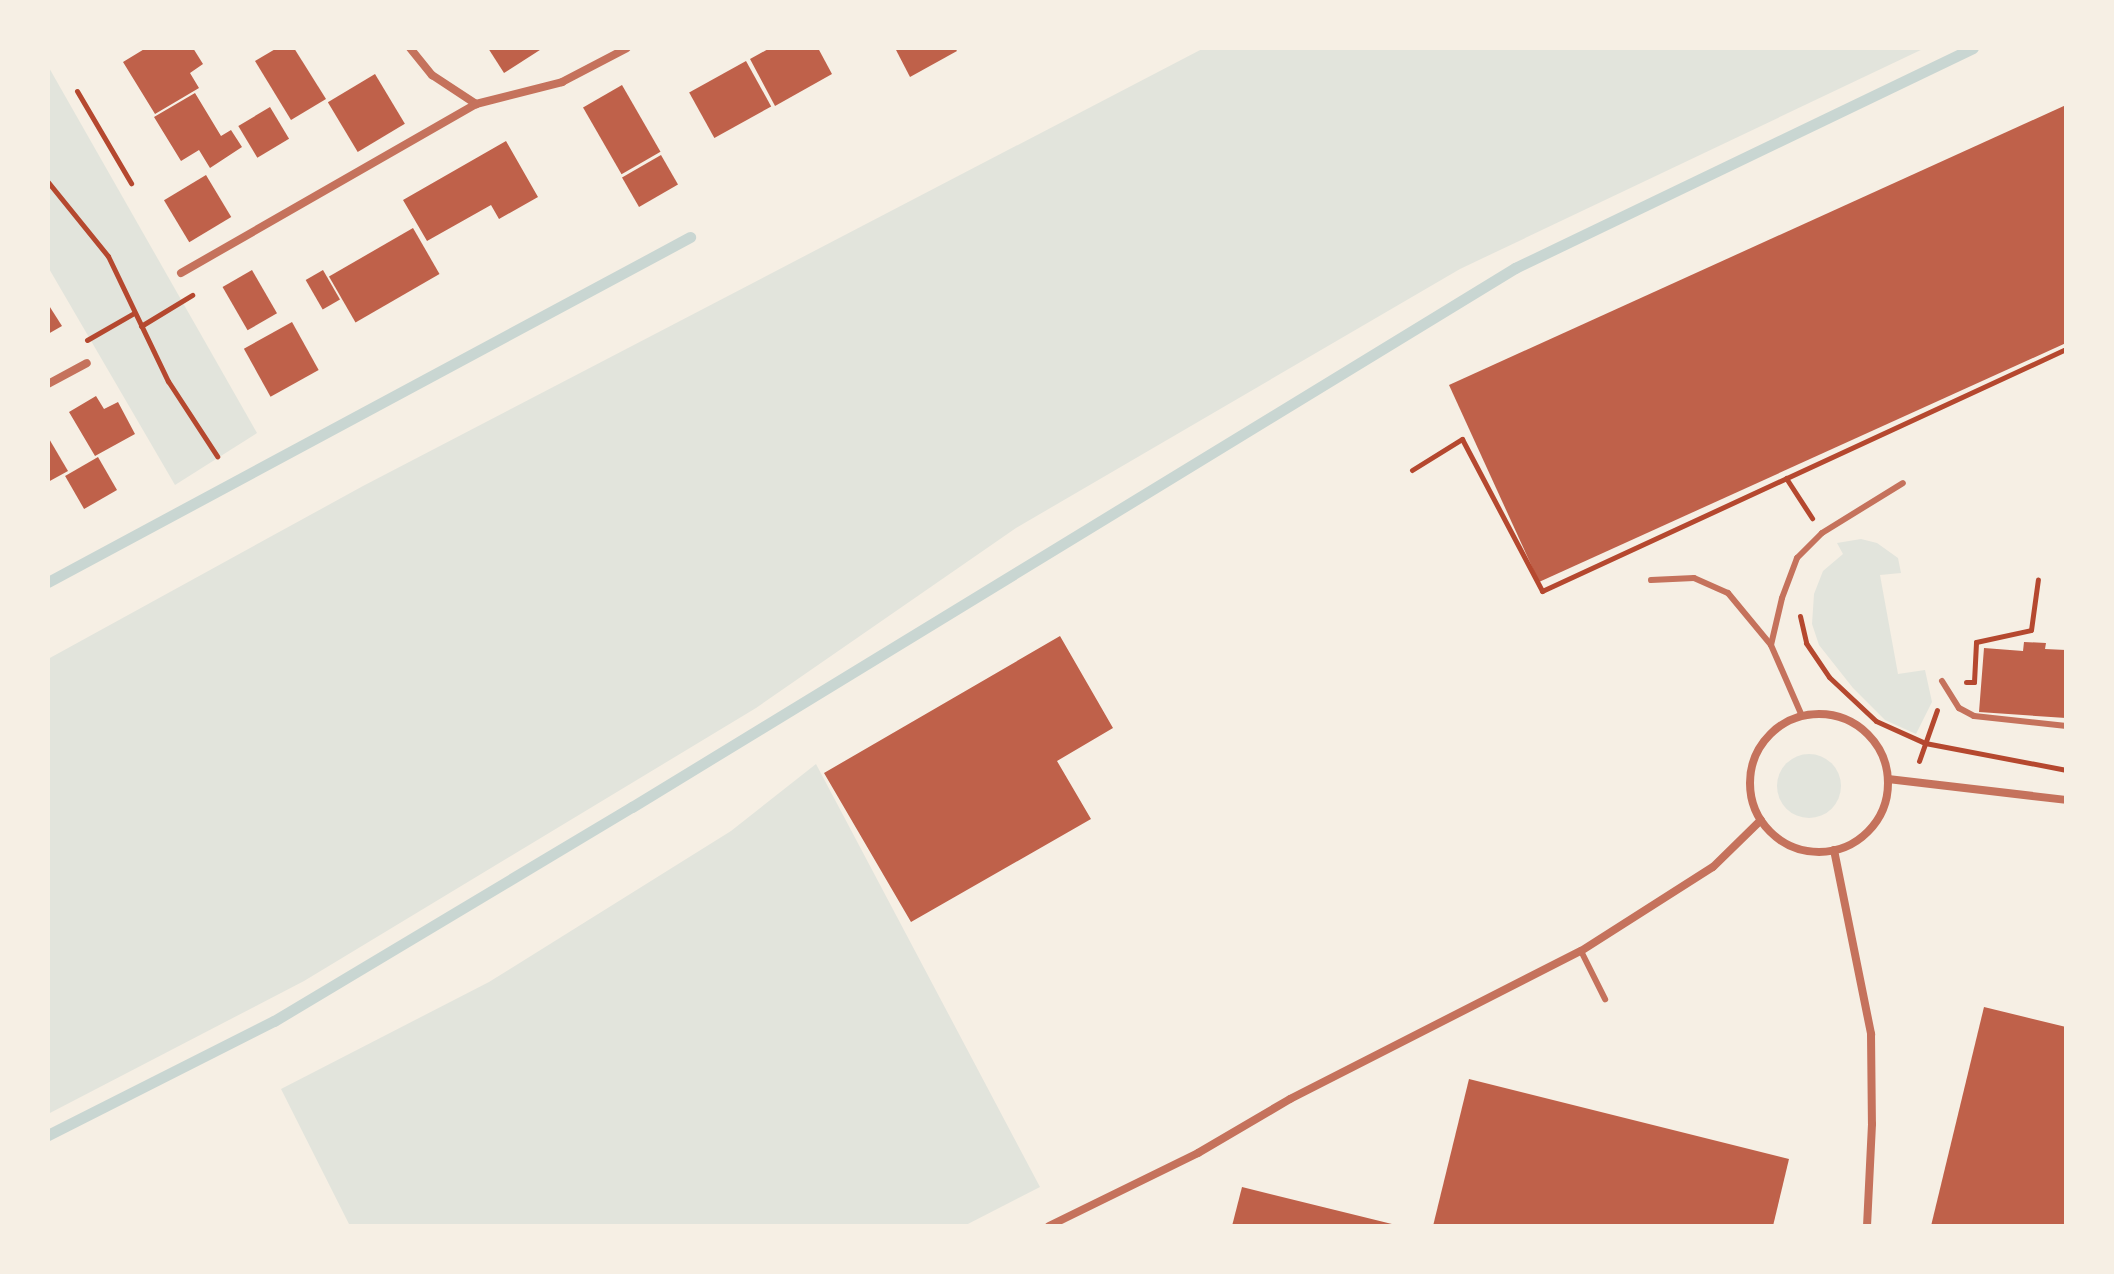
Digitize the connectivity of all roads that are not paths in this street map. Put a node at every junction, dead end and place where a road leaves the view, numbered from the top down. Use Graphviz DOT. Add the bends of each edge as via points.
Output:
graph roads {
  1 [pos="410,48"];
  2 [pos="627,48"];
  3 [pos="476,104"];
  4 [pos="181,273"];
  5 [pos="87,363"];
  6 [pos="48,384"];
  7 [pos="1903,483"];
  8 [pos="1651,580"];
  9 [pos="1771,645"];
  10 [pos="1942,681"];
  11 [pos="1802,716"];
  12 [pos="2066,726"];
  13 [pos="1888,779"];
  14 [pos="2066,800"];
  15 [pos="1761,820"];
  16 [pos="1834,850"];
  17 [pos="1581,951"];
  18 [pos="1605,999"];
  19 [pos="1070,1222"];
  20 [pos="1049,1226"];
  21 [pos="1867,1226"];
  1 -- 3 [label="street" via="432,75"];
  2 -- 3 [label="street" via="562,82"];
  3 -- 4 [label="street"];
  5 -- 6 [label="street"];
  7 -- 9 [label="lane" via="1822,533 1797,558"];
  8 -- 9 [label="lane" via="1694,578 1728,593"];
  9 -- 11 [label="lane"];
  10 -- 12 [label="lane" via="1959,708 1974,716"];
  11 -- 13 [label="street" via="1841,718 1859,727 1883,759"];
  11 -- 15 [label="street" via="1769,734 1758,749 1750,785"];
  13 -- 14 [label="street"];
  13 -- 16 [label="street" via="1874,824"];
  15 -- 16 [label="street" via="1793,847"];
  15 -- 17 [label="street" via="1713,867"];
  16 -- 21 [label="street" via="1871,1034"];
  17 -- 18 [label="lane"];
  17 -- 19 [label="street"];
  19 -- 20 [label="street"];
}
